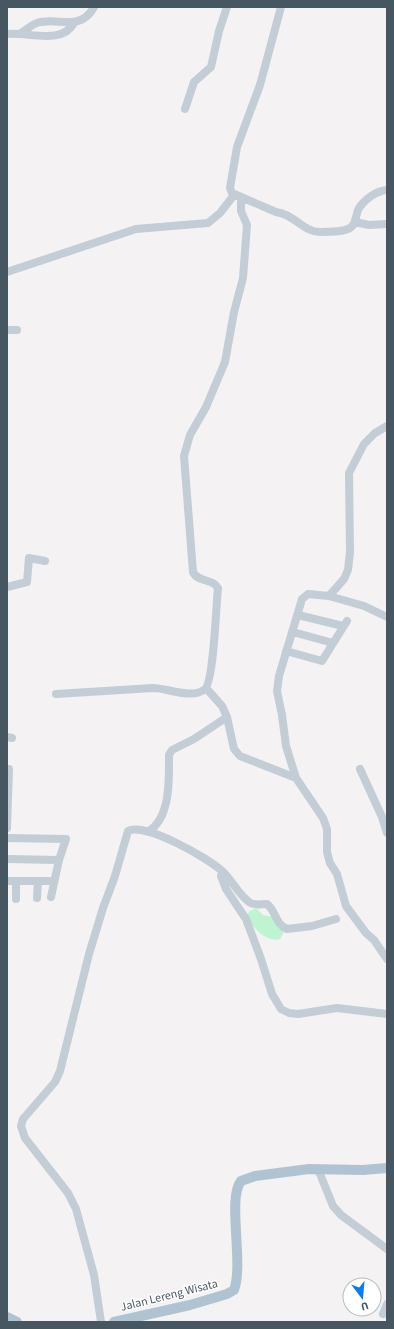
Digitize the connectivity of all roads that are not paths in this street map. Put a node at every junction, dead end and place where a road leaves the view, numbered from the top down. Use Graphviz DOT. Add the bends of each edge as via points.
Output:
graph roads {
  1 [pos="94,7"];
  2 [pos="227,7"];
  3 [pos="281,7"];
  4 [pos="74,23"];
  5 [pos="21,33"];
  6 [pos="7,34"];
  7 [pos="185,109"];
  8 [pos="387,190"];
  9 [pos="237,196"];
  10 [pos="355,222"];
  11 [pos="387,224"];
  12 [pos="7,272"];
  13 [pos="7,330"];
  14 [pos="17,330"];
  15 [pos="387,426"];
  16 [pos="45,561"];
  17 [pos="7,587"];
  18 [pos="329,596"];
  19 [pos="298,615"];
  20 [pos="387,618"];
  21 [pos="292,632"];
  22 [pos="333,643"];
  23 [pos="286,651"];
  24 [pos="206,688"];
  25 [pos="56,694"];
  26 [pos="227,716"];
  27 [pos="7,769"];
  28 [pos="360,769"];
  29 [pos="296,778"];
  30 [pos="8,789"];
  31 [pos="8,810"];
  32 [pos="7,828"];
  33 [pos="149,831"];
  34 [pos="387,833"];
  35 [pos="7,838"];
  36 [pos="7,859"];
  37 [pos="59,860"];
  38 [pos="222,871"];
  39 [pos="7,881"];
  40 [pos="16,881"];
  41 [pos="38,881"];
  42 [pos="54,881"];
  43 [pos="51,897"];
  44 [pos="37,898"];
  45 [pos="16,899"];
  46 [pos="336,919"];
  47 [pos="387,959"];
  48 [pos="387,1014"];
  49 [pos="387,1168"];
  50 [pos="318,1169"];
  51 [pos="387,1249"];
  52 [pos="387,1304"];
  53 [pos="383,1314"];
  54 [pos="7,1317"];
  55 [pos="17,1322"];
  56 [pos="101,1322"];
  57 [pos="114,1322"];
  1 -- 4 [label="street"];
  2 -- 7 [label="street" via="211,67 194,82"];
  3 -- 9 [label="street" via="260,85 237,147 230,188"];
  4 -- 5 [label="street" via="38,23"];
  4 -- 5 [label="street" via="68,32 55,36"];
  5 -- 6 [label="street"];
  8 -- 10 [label="street" via="376,192 368,199 359,209"];
  9 -- 10 [label="street" via="283,213 316,232 349,229"];
  9 -- 12 [label="street" via="208,224 136,229"];
  9 -- 24 [label="street" via="247,225 243,278 225,362 206,407 190,435 184,456 193,572 198,578 213,582 218,588 212,666"];
  10 -- 11 [label="street" via="369,225"];
  13 -- 14 [label="street"];
  15 -- 18 [label="street" via="364,444 349,473 348,570 344,579"];
  16 -- 17 [label="street" via="29,558 27,582"];
  18 -- 19 [label="street" via="308,594 302,599"];
  18 -- 20 [label="street" via="364,606"];
  19 -- 21 [label="street"];
  19 -- 22 [label="street" via="345,624"];
  21 -- 22 [label="street"];
  21 -- 23 [label="street"];
  22 -- 23 [label="street" via="322,660"];
  23 -- 29 [label="street" via="277,691 286,746"];
  24 -- 25 [label="street" via="199,692 177,693 153,688"];
  24 -- 26 [label="street"];
  26 -- 29 [label="street" via="234,749 240,756"];
  26 -- 33 [label="street" via="194,739 172,750 169,755 168,795 156,826"];
  27 -- 30 [label="street"];
  28 -- 34 [label="street"];
  29 -- 47 [label="street" via="323,818 327,829 330,863 337,874 346,906"];
  30 -- 31 [label="street"];
  31 -- 32 [label="street"];
  33 -- 38 [label="street" via="185,848"];
  33 -- 56 [label="street" via="134,829 126,835 89,954 60,1071 55,1082 23,1119 21,1126 25,1138 68,1193 76,1209 94,1274"];
  35 -- 37 [label="street" via="66,839"];
  36 -- 37 [label="street"];
  37 -- 42 [label="street"];
  38 -- 46 [label="street" via="249,902 270,906 276,920 287,929 312,926"];
  38 -- 48 [label="street" via="221,876 226,889 246,919 262,959 272,994 281,1009 298,1014 337,1008"];
  39 -- 40 [label="street"];
  40 -- 41 [label="street"];
  40 -- 45 [label="street"];
  41 -- 42 [label="street"];
  41 -- 44 [label="street"];
  42 -- 43 [label="street"];
  49 -- 50 [label="main road, Jalan Lereng Wisata"];
  50 -- 51 [label="street" via="333,1206 341,1216"];
  50 -- 57 [label="main road, Jalan Lereng Wisata" via="255,1176 238,1184 236,1204 239,1267 234,1290 190,1305"];
  52 -- 53 [label="street"];
  54 -- 55 [label="main road"];
}
